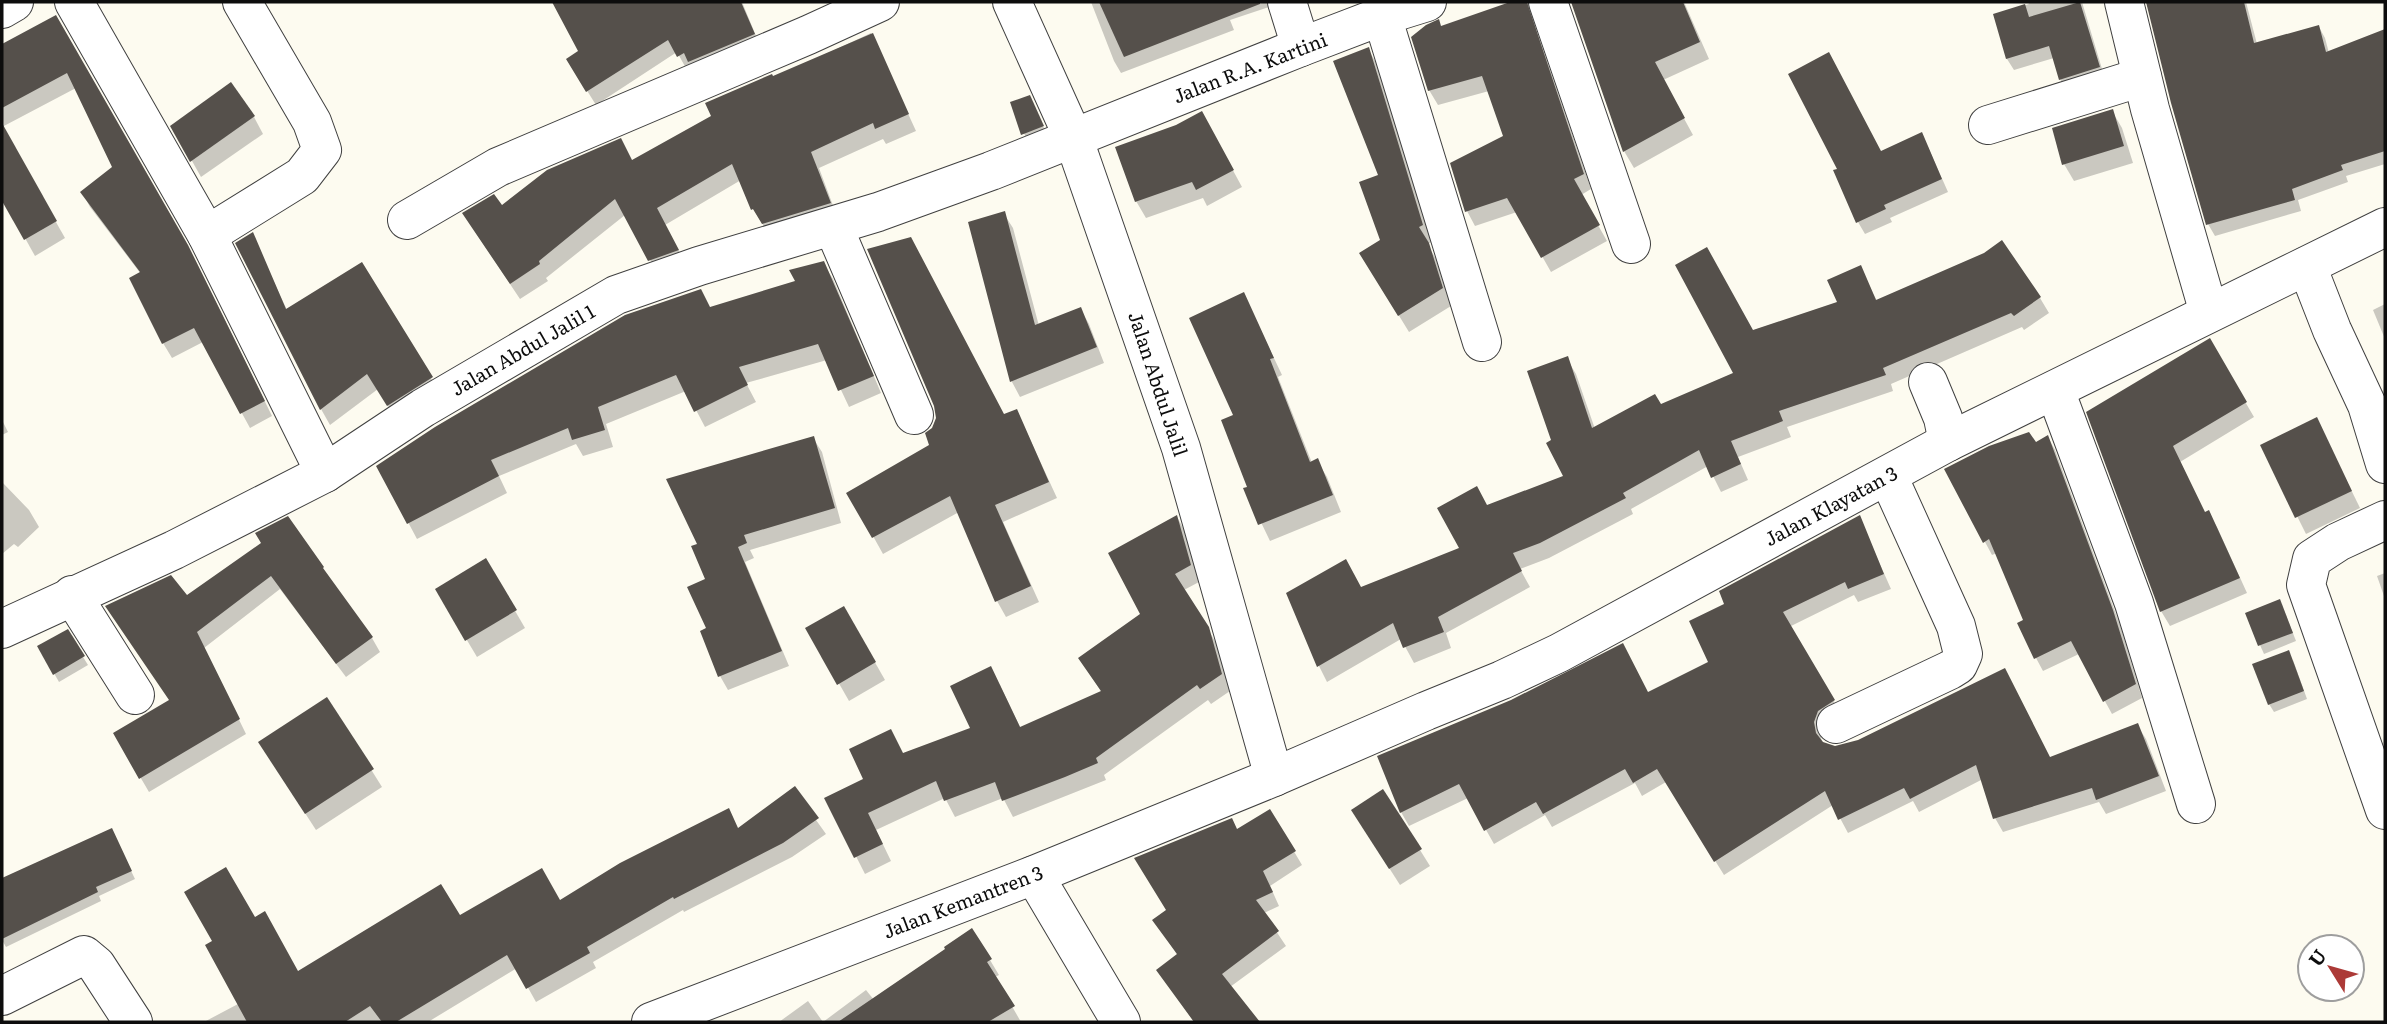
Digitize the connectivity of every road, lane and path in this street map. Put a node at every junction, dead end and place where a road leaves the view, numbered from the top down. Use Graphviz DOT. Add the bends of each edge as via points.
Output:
graph roads {
  1 [pos="14,2"];
  2 [pos="74,2"];
  3 [pos="243,2"];
  4 [pos="880,2"];
  5 [pos="1012,2"];
  6 [pos="1287,2"];
  7 [pos="1427,2"];
  8 [pos="1548,2"];
  9 [pos="2124,2"];
  10 [pos="2,9"];
  11 [pos="1382,9"];
  12 [pos="1301,47"];
  13 [pos="2142,77"];
  14 [pos="1988,125"];
  15 [pos="1073,137"];
  16 [pos="407,220"];
  17 [pos="833,226"];
  18 [pos="2385,227"];
  19 [pos="207,235"];
  20 [pos="1631,244"];
  21 [pos="2307,266"];
  22 [pos="2208,313"];
  23 [pos="1482,342"];
  24 [pos="1927,382"];
  25 [pos="2055,390"];
  26 [pos="914,415"];
  27 [pos="1948,442"];
  28 [pos="2385,464"];
  29 [pos="325,473"];
  30 [pos="1888,476"];
  31 [pos="2385,520"];
  32 [pos="72,595"];
  33 [pos="2,629"];
  34 [pos="135,695"];
  35 [pos="1836,724"];
  36 [pos="1274,777"];
  37 [pos="2196,804"];
  38 [pos="2385,810"];
  39 [pos="1034,875"];
  40 [pos="2,996"];
  41 [pos="657,1021"];
  42 [pos="133,1022"];
  43 [pos="1121,1022"];
  1 -- 10 [label="street"];
  2 -- 19 [label="street"];
  3 -- 19 [label="street" via="312,122 322,150 302,176"];
  4 -- 16 [label="street" via="498,167"];
  5 -- 15 [label="street, Jalan Abdul Jalil"];
  6 -- 12 [label="street"];
  7 -- 11 [label="street, Jalan R.A. Kartini"];
  8 -- 20 [label="street"];
  9 -- 13 [label="street"];
  11 -- 12 [label="street, Jalan R.A. Kartini"];
  11 -- 23 [label="street"];
  12 -- 15 [label="street, Jalan R.A. Kartini"];
  13 -- 14 [label="street"];
  13 -- 22 [label="street"];
  15 -- 17 [label="street, Jalan Abdul Jalil 1"];
  15 -- 36 [label="street, Jalan Abdul Jalil" via="1181,448"];
  17 -- 26 [label="street"];
  17 -- 29 [label="street, Jalan Abdul Jalil 1" via="616,295 423,408"];
  18 -- 21 [label="street, Jalan Klayatan 3"];
  19 -- 29 [label="street"];
  21 -- 22 [label="street, Jalan Klayatan 3"];
  21 -- 28 [label="street" via="2367,405"];
  22 -- 25 [label="street, Jalan Klayatan 3"];
  24 -- 27 [label="street"];
  25 -- 27 [label="street, Jalan Klayatan 3"];
  25 -- 37 [label="street" via="2134,603"];
  27 -- 30 [label="street, Jalan Klayatan 3"];
  29 -- 32 [label="street, Jalan Abdul Jalil 1" via="174,550"];
  30 -- 35 [label="street" via="1956,626 1963,654 1950,670"];
  30 -- 36 [label="street, Jalan Klayatan 3" via="1547,659"];
  31 -- 38 [label="street" via="2312,559 2306,585"];
  32 -- 33 [label="street, Jalan Abdul Jalil 1"];
  32 -- 34 [label="street"];
  36 -- 39 [label="street, Jalan Kemantren 3"];
  39 -- 41 [label="street, Jalan Kemantren 3"];
  39 -- 43 [label="street"];
  40 -- 42 [label="street" via="85,955"];
}
